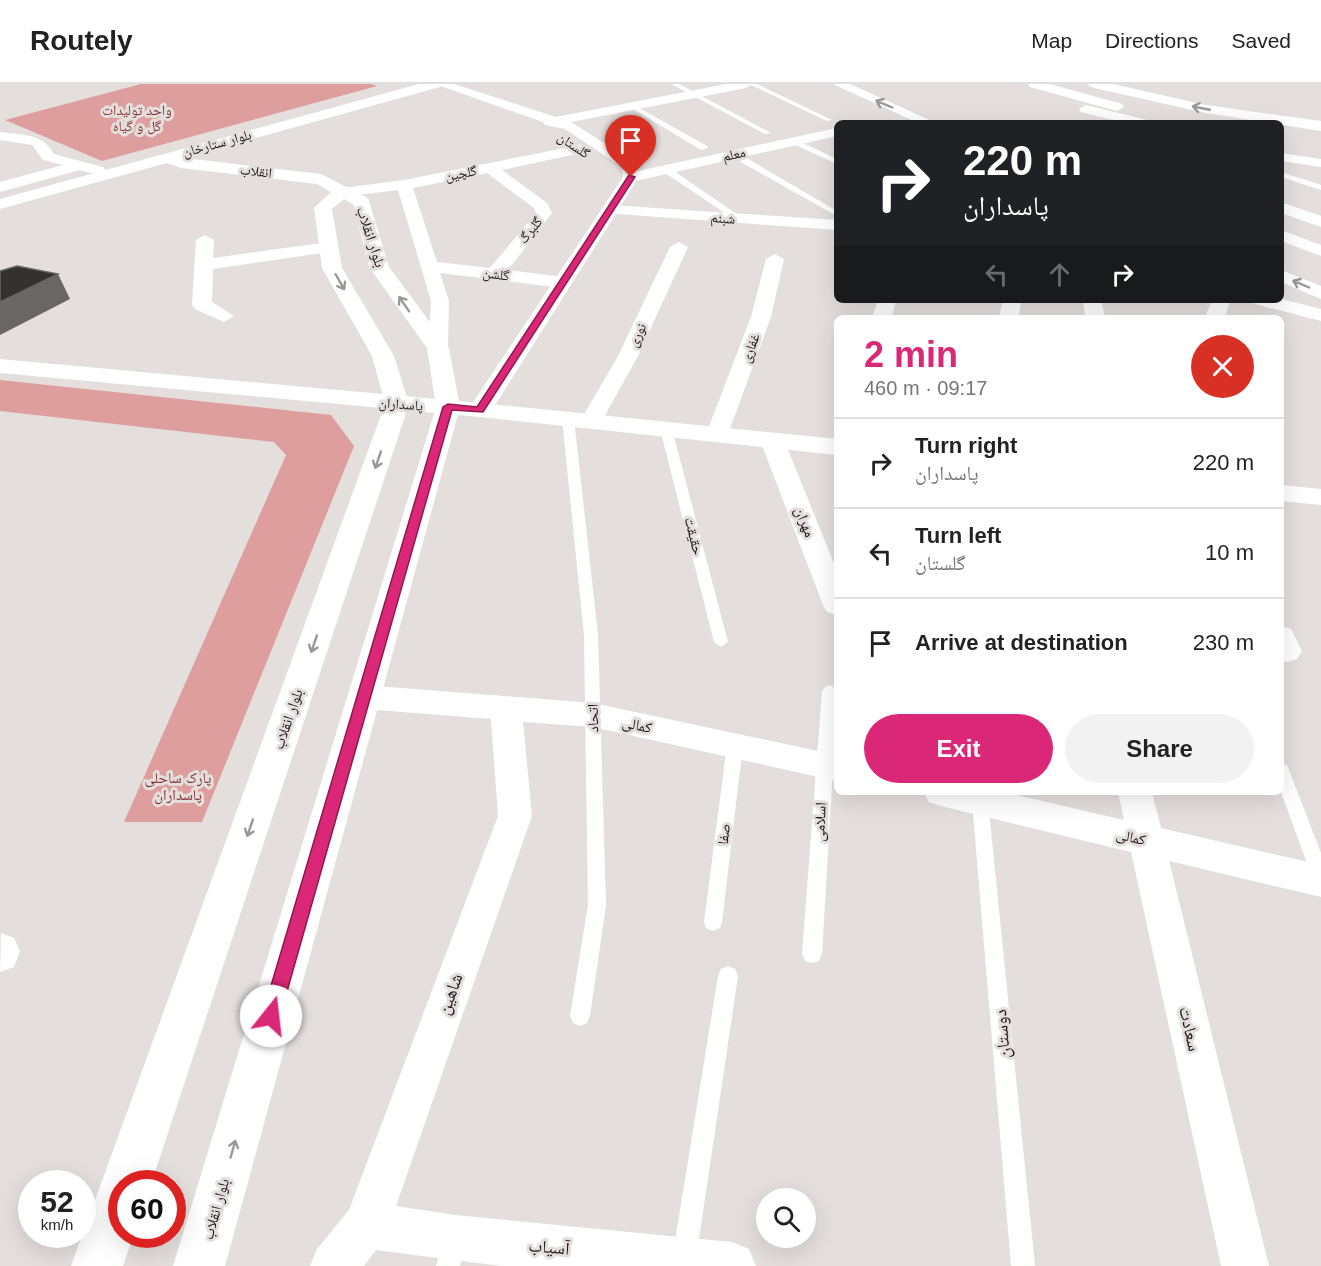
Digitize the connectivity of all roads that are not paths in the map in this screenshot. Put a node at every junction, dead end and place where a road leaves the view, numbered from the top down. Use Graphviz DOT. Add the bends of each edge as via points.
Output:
graph roads {
  1 [pos="405,84"];
  2 [pos="435,84"];
  3 [pos="441,84"];
  4 [pos="674,84"];
  5 [pos="746,84"];
  6 [pos="752,84"];
  7 [pos="839,84"];
  8 [pos="1041,84"];
  9 [pos="1028,85"];
  10 [pos="1096,85"];
  11 [pos="693,94"];
  12 [pos="1073,95"];
  13 [pos="632,106"];
  14 [pos="911,115"];
  15 [pos="1087,115"];
  16 [pos="1148,119"];
  17 [pos="889,120"];
  18 [pos="922,120"];
  19 [pos="1280,120"];
  20 [pos="1284,121"];
  21 [pos="550,122"];
  22 [pos="833,126"];
  23 [pos="1321,126"];
  24 [pos="768,133"];
  25 [pos="0,136"];
  26 [pos="794,141"];
  27 [pos="704,148"];
  28 [pos="580,149"];
  29 [pos="1284,149"];
  30 [pos="733,154"];
  31 [pos="1321,155"];
  32 [pos="168,157"];
  33 [pos="1284,158"];
  34 [pos="834,161"];
  35 [pos="1321,164"];
  36 [pos="78,166"];
  37 [pos="490,168"];
  38 [pos="665,169"];
  39 [pos="98,170"];
  40 [pos="1284,172"];
  41 [pos="1284,173"];
  42 [pos="1321,176"];
  43 [pos="631,177"];
  44 [pos="404,185"];
  45 [pos="0,187"];
  46 [pos="1321,188"];
  47 [pos="341,192"];
  48 [pos="0,197"];
  49 [pos="0,204"];
  50 [pos="1284,208"];
  51 [pos="610,210"];
  52 [pos="834,212"];
  53 [pos="740,219"];
  54 [pos="1321,222"];
  55 [pos="834,225"];
  56 [pos="1284,236"];
  57 [pos="205,240"];
  58 [pos="328,247"];
  59 [pos="679,248"];
  60 [pos="1321,251"];
  61 [pos="775,259"];
  62 [pos="205,265"];
  63 [pos="429,266"];
  64 [pos="495,274"];
  65 [pos="1284,276"];
  66 [pos="562,282"];
  67 [pos="1321,293"];
  68 [pos="1274,303"];
  69 [pos="1321,315"];
  70 [pos="224,316"];
  71 [pos="438,348"];
  72 [pos="0,366"];
  73 [pos="398,404"];
  74 [pos="464,408"];
  75 [pos="580,420"];
  76 [pos="666,429"];
  77 [pos="717,434"];
  78 [pos="772,440"];
  79 [pos="834,447"];
  80 [pos="1284,493"];
  81 [pos="1321,497"];
  82 [pos="834,597"];
  83 [pos="722,642"];
  84 [pos="831,692"];
  85 [pos="363,697"];
  86 [pos="506,708"];
  87 [pos="593,715"];
  88 [pos="735,746"];
  89 [pos="830,766"];
  90 [pos="1284,778"];
  91 [pos="964,795"];
  92 [pos="1136,795"];
  93 [pos="980,797"];
  94 [pos="1146,841"];
  95 [pos="1321,879"];
  96 [pos="713,922"];
  97 [pos="812,954"];
  98 [pos="728,976"];
  99 [pos="580,1016"];
  100 [pos="131,1170"];
  101 [pos="366,1225"];
  102 [pos="108,1236"];
  103 [pos="451,1252"];
  104 [pos="684,1263"];
  105 [pos="97,1266"];
  106 [pos="199,1266"];
  107 [pos="334,1266"];
  108 [pos="732,1266"];
  109 [pos="1023,1266"];
  110 [pos="1245,1266"];
  1 -- 39 [label="main road, بلوار ستارخان"];
  2 -- 32 [label="main road, بلوار ستارخان"];
  3 -- 21 [label="street"];
  4 -- 11 [label="lane"];
  5 -- 11 [label="street"];
  6 -- 22 [label="lane"];
  14 -- 7 [label="street, one-way"];
  8 -- 12 [label="main road"];
  9 -- 12 [label="main road"];
  19 -- 10 [label="main road, one-way" via="1206,109"];
  11 -- 13 [label="street"];
  11 -- 24 [label="lane"];
  12 -- 15 [label="main road"];
  13 -- 21 [label="street"];
  13 -- 27 [label="lane"];
  14 -- 17 [label="street"];
  14 -- 18 [label="street"];
  15 -- 16 [label="main road"];
  23 -- 20 [label="main road, one-way"];
  21 -- 28 [label="street, گلستان" via="552,130"];
  21 -- 43 [label="street, گلستان" via="570,126 629,165"];
  22 -- 26 [label="street, معلم"];
  25 -- 36 [label="street" via="36,141 48,157"];
  26 -- 30 [label="street, معلم"];
  26 -- 34 [label="lane"];
  28 -- 37 [label="street, گلچین"];
  28 -- 43 [label="street, گلستان" via="607,168"];
  29 -- 31 [label="street"];
  30 -- 38 [label="street, معلم"];
  30 -- 52 [label="lane"];
  32 -- 47 [label="main road, انقلاب" via="181,162 321,179"];
  32 -- 49 [label="main road, بلوار ستارخان"];
  33 -- 35 [label="street"];
  36 -- 39 [label="street"];
  36 -- 45 [label="street"];
  37 -- 44 [label="street, گلچین"];
  37 -- 64 [label="street, گلبرگ" via="541,206 544,213"];
  38 -- 43 [label="street, معلم"];
  38 -- 53 [label="lane"];
  39 -- 48 [label="main road, بلوار ستارخان"];
  40 -- 42 [label="street"];
  41 -- 46 [label="lane"];
  43 -- 51 [label="main road"];
  44 -- 47 [label="street, گلچین"];
  44 -- 63 [label="street"];
  47 -- 58 [label="main road, بلوار انقلاب" via="323,208"];
  71 -- 47 [label="main road, بلوار انقلاب, one-way" via="379,267 362,202"];
  50 -- 54 [label="street"];
  51 -- 53 [label="street, شبنم"];
  51 -- 66 [label="main road"];
  53 -- 55 [label="street, شبنم"];
  56 -- 60 [label="street"];
  57 -- 62 [label="street"];
  58 -- 62 [label="street"];
  58 -- 73 [label="main road, بلوار انقلاب, one-way" via="332,268 383,356"];
  59 -- 75 [label="street, نوری" via="627,358"];
  61 -- 77 [label="street, غفاری" via="761,317"];
  62 -- 70 [label="street" via="202,305"];
  63 -- 64 [label="street, گلشن"];
  63 -- 71 [label="street" via="440,301"];
  64 -- 66 [label="street, گلشن"];
  67 -- 65 [label="street, one-way"];
  66 -- 74 [label="main road"];
  68 -- 69 [label="street"];
  71 -- 74 [label="main road, بلوار انقلاب"];
  72 -- 73 [label="main road, پاسداران"];
  73 -- 74 [label="main road, پاسداران"];
  73 -- 100 [label="main road, بلوار انقلاب, one-way"];
  74 -- 75 [label="main road, پاسداران"];
  74 -- 85 [label="main road, بلوار انقلاب"];
  75 -- 76 [label="main road, پاسداران"];
  75 -- 87 [label="lane, اتحاد"];
  76 -- 77 [label="main road, پاسداران"];
  76 -- 83 [label="lane, حقیقت"];
  77 -- 78 [label="main road, پاسداران"];
  78 -- 79 [label="main road, پاسداران"];
  78 -- 82 [label="street, مهران"];
  80 -- 81 [label="main road"];
  84 -- 89 [label="lane, اسلامی"];
  85 -- 86 [label="street, کمالی"];
  106 -- 85 [label="main road, بلوار انقلاب, one-way"];
  86 -- 87 [label="street, کمالی"];
  86 -- 101 [label="street, شاهین" via="515,816"];
  87 -- 88 [label="street, کمالی"];
  87 -- 99 [label="lane, اتحاد" via="597,905"];
  88 -- 89 [label="street, کمالی"];
  88 -- 96 [label="lane, صفا"];
  89 -- 97 [label="lane, اسلامی"];
  90 -- 95 [label="lane"];
  91 -- 93 [label="street, کمالی"];
  92 -- 94 [label="street, سعادت"];
  93 -- 94 [label="street, کمالی"];
  93 -- 109 [label="lane, دوستان"];
  94 -- 95 [label="street, کمالی"];
  94 -- 110 [label="street, سعادت"];
  98 -- 104 [label="lane"];
  101 -- 103 [label="street, آسیاب"];
  101 -- 107 [label="street, شاهین"];
  102 -- 105 [label="main road"];
  103 -- 104 [label="street, آسیاب"];
  104 -- 108 [label="street, آسیاب"];
}
